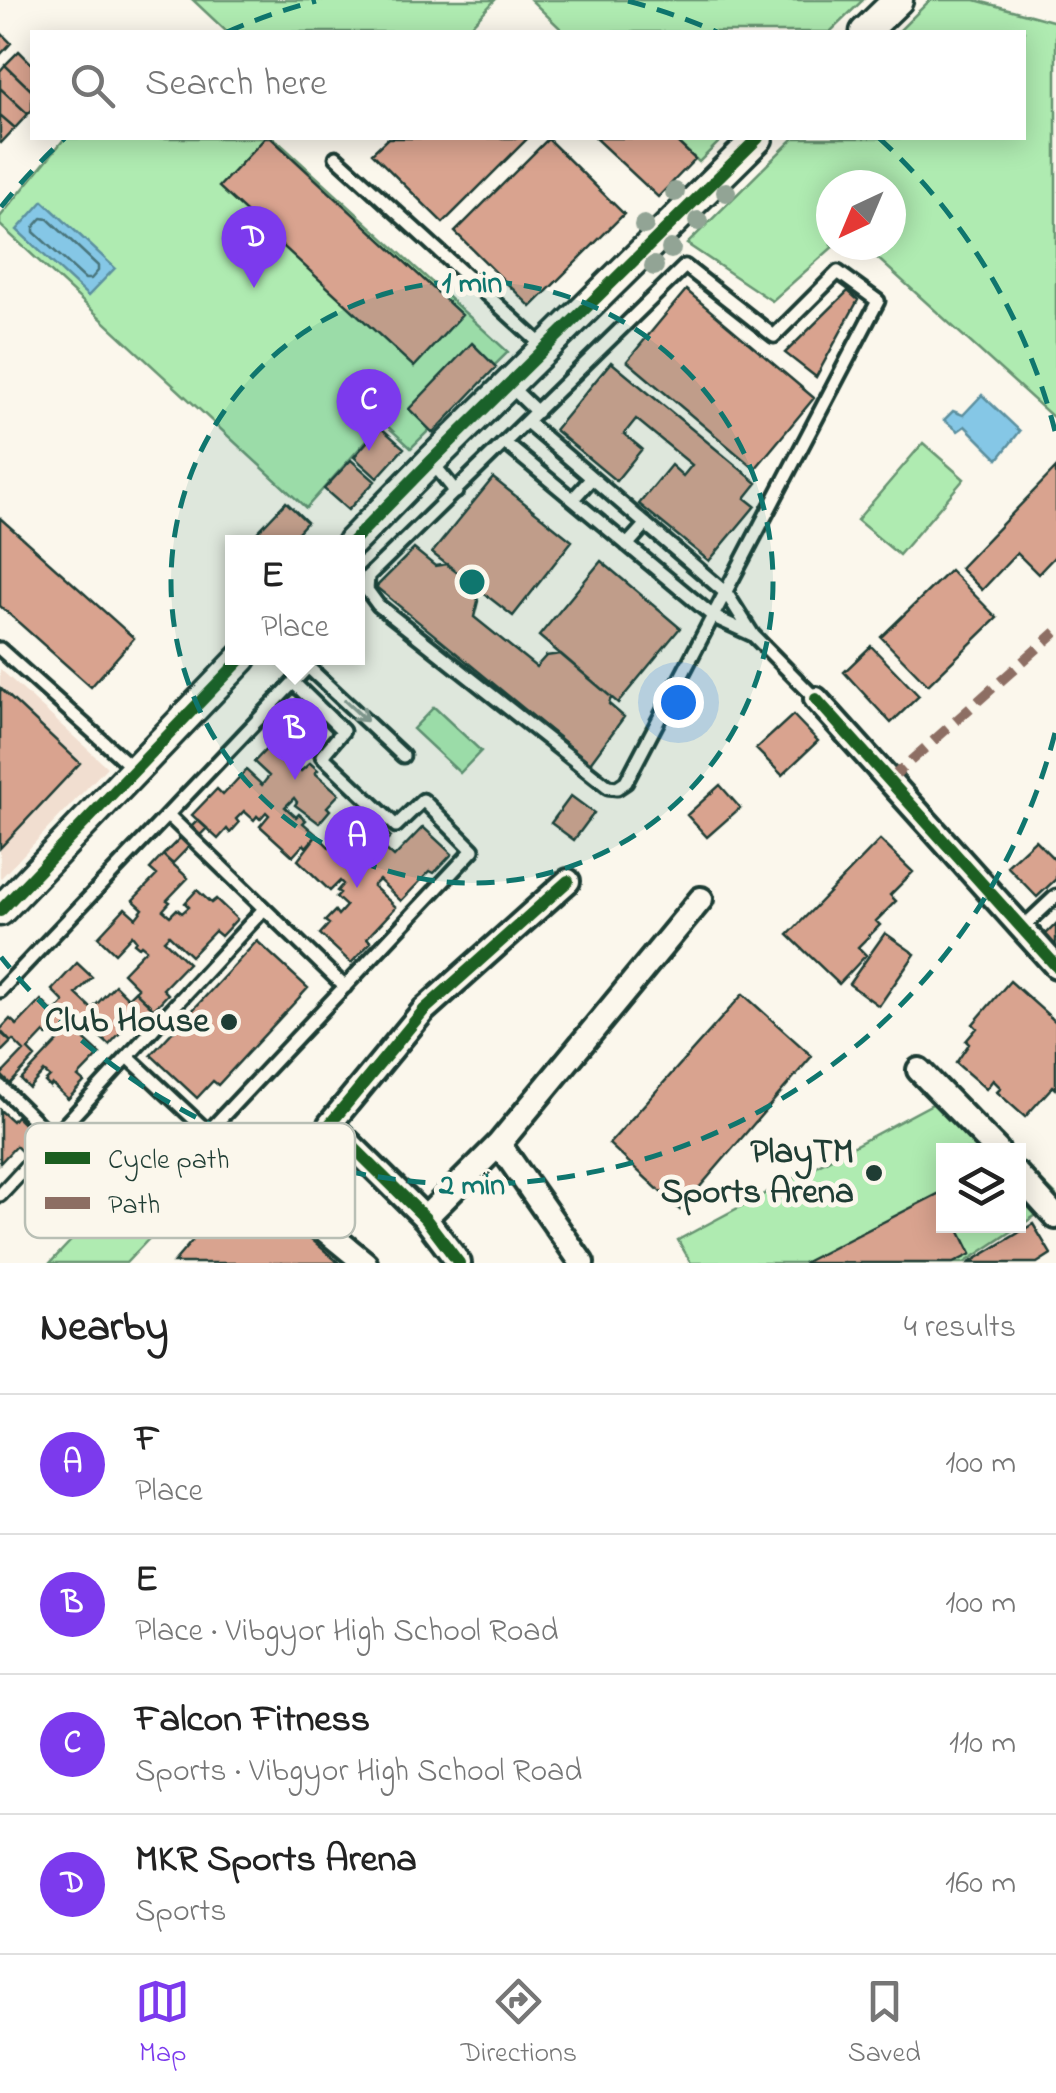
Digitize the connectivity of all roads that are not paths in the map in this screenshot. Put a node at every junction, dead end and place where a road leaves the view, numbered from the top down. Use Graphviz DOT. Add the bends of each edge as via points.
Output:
graph roads {
  1 [pos="898,0"];
  2 [pos="867,30"];
  3 [pos="756,140"];
  4 [pos="336,157"];
  5 [pos="545,348"];
  6 [pos="509,385"];
  7 [pos="532,417"];
  8 [pos="505,443"];
  9 [pos="431,460"];
  10 [pos="592,478"];
  11 [pos="456,492"];
  12 [pos="572,499"];
  13 [pos="646,524"];
  14 [pos="359,535"];
  15 [pos="628,545"];
  16 [pos="727,594"];
  17 [pos="714,617"];
  18 [pos="752,635"];
  19 [pos="0,649"];
  20 [pos="235,665"];
  21 [pos="294,683"];
  22 [pos="816,700"];
  23 [pos="403,756"];
  24 [pos="134,769"];
  25 [pos="168,815"];
  26 [pos="568,880"];
  27 [pos="1056,896"];
  28 [pos="701,899"];
  29 [pos="264,909"];
  30 [pos="0,911"];
  31 [pos="1022,928"];
  32 [pos="1056,966"];
  33 [pos="345,987"];
  34 [pos="0,991"];
  35 [pos="128,1057"];
  36 [pos="919,1070"];
  37 [pos="0,1086"];
  38 [pos="38,1123"];
  39 [pos="67,1123"];
  40 [pos="198,1123"];
  41 [pos="217,1123"];
  42 [pos="331,1123"];
  43 [pos="990,1143"];
  44 [pos="498,1144"];
  45 [pos="355,1148"];
  46 [pos="25,1169"];
  47 [pos="1026,1184"];
  48 [pos="0,1196"];
  49 [pos="1056,1217"];
  50 [pos="426,1218"];
  51 [pos="335,1238"];
  52 [pos="365,1263"];
  53 [pos="460,1263"];
  54 [pos="582,1263"];
  1 -- 2 [label="street"];
  3 -- 5 [label="street"];
  4 -- 5 [label="lane"];
  5 -- 6 [label="street"];
  6 -- 7 [label="lane"];
  6 -- 9 [label="street"];
  7 -- 8 [label="lane"];
  7 -- 10 [label="lane"];
  7 -- 16 [label="lane" via="685,266 774,336 838,272 878,301"];
  8 -- 11 [label="lane"];
  8 -- 12 [label="lane"];
  9 -- 11 [label="lane"];
  9 -- 14 [label="street"];
  10 -- 12 [label="lane"];
  10 -- 13 [label="lane"];
  11 -- 17 [label="lane" via="368,576 367,590 608,787 626,782"];
  12 -- 15 [label="lane"];
  13 -- 15 [label="lane"];
  13 -- 16 [label="lane"];
  15 -- 17 [label="lane"];
  16 -- 17 [label="lane"];
  16 -- 18 [label="lane"];
  17 -- 18 [label="lane"];
  18 -- 22 [label="lane"];
  19 -- 24 [label="lane"];
  20 -- 24 [label="street"];
  21 -- 23 [label="lane, one-way" via="308,667"];
  21 -- 25 [label="lane"];
  21 -- 33 [label="lane" via="343,731 322,756 396,826 423,800 473,850"];
  22 -- 31 [label="street"];
  24 -- 30 [label="street"];
  25 -- 29 [label="lane"];
  25 -- 34 [label="lane"];
  26 -- 42 [label="street" via="424,1010"];
  27 -- 31 [label="lane"];
  28 -- 44 [label="street"];
  29 -- 33 [label="lane"];
  29 -- 35 [label="lane"];
  31 -- 32 [label="street"];
  33 -- 41 [label="lane"];
  35 -- 39 [label="lane"];
  35 -- 40 [label="lane"];
  36 -- 43 [label="street"];
  37 -- 38 [label="lane"];
  44 -- 50 [label="street"];
  44 -- 54 [label="street"];
  45 -- 50 [label="street"];
  46 -- 48 [label="lane"];
  47 -- 49 [label="street"];
  50 -- 53 [label="street"];
  51 -- 52 [label="street"];
}
